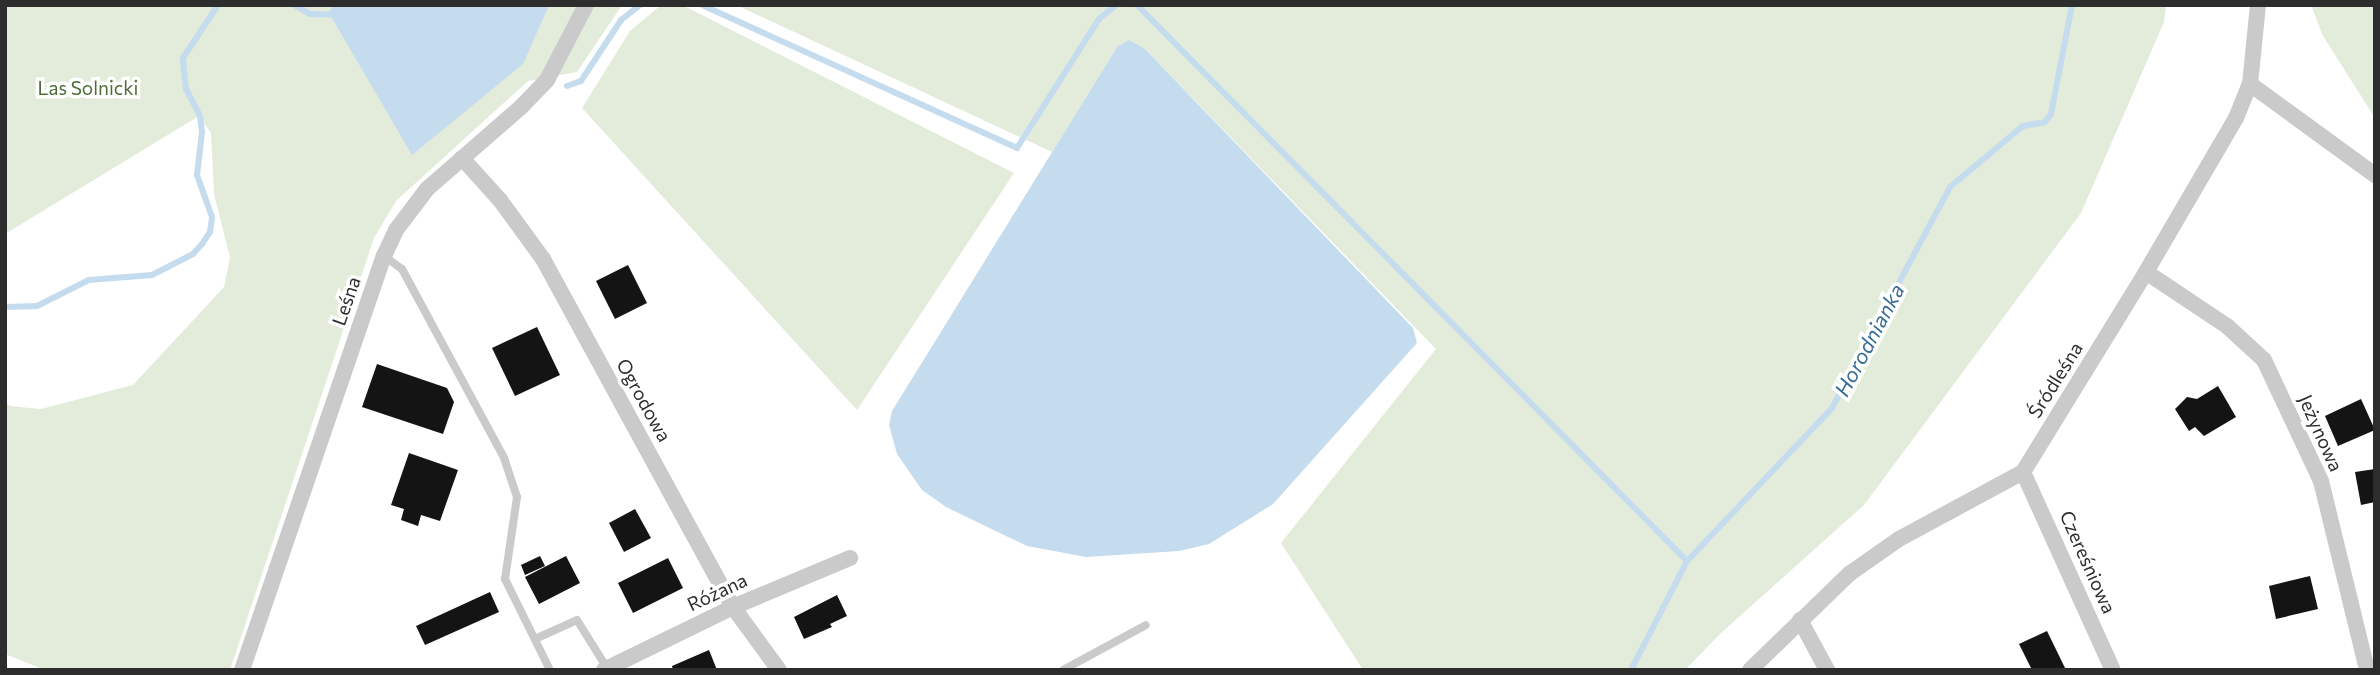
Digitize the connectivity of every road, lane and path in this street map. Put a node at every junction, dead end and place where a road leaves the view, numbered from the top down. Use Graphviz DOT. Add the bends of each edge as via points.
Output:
graph roads {
  1 [pos="586,5"];
  2 [pos="920,5"];
  3 [pos="955,5"];
  4 [pos="2258,5"];
  5 [pos="2250,84"];
  6 [pos="463,158"];
  7 [pos="2375,175"];
  8 [pos="384,256"];
  9 [pos="2146,272"];
  10 [pos="2023,472"];
  11 [pos="850,558"];
  12 [pos="733,607"];
  13 [pos="1800,620"];
  14 [pos="1146,625"];
  15 [pos="535,639"];
  16 [pos="606,669"];
  17 [pos="242,670"];
  18 [pos="550,670"];
  19 [pos="779,670"];
  20 [pos="1063,670"];
  21 [pos="1750,670"];
  22 [pos="1827,670"];
  23 [pos="2113,670"];
  24 [pos="2367,670"];
  1 -- 6 [label="street, Leśna" via="547,80"];
  2 -- 3 [label="path"];
  4 -- 5 [label="street, Śródleśna"];
  5 -- 7 [label="street"];
  5 -- 9 [label="street, Śródleśna" via="2236,118"];
  6 -- 8 [label="street, Leśna" via="409,210"];
  6 -- 12 [label="street, Ogrodowa" via="543,259"];
  8 -- 15 [label="lane" via="402,269 504,458 517,497 505,579"];
  8 -- 17 [label="street, Leśna"];
  9 -- 10 [label="street, Śródleśna"];
  9 -- 24 [label="street, Jeżynowa" via="2227,326 2264,360 2321,481"];
  10 -- 13 [label="street" via="1899,539 1849,574"];
  10 -- 23 [label="street, Czereśniowa"];
  11 -- 12 [label="street, Różana"];
  12 -- 16 [label="street, Różana"];
  12 -- 19 [label="street, Ogrodowa"];
  13 -- 21 [label="street"];
  13 -- 22 [label="street"];
  14 -- 20 [label="lane"];
  15 -- 16 [label="lane" via="577,620"];
  15 -- 18 [label="lane"];
}
